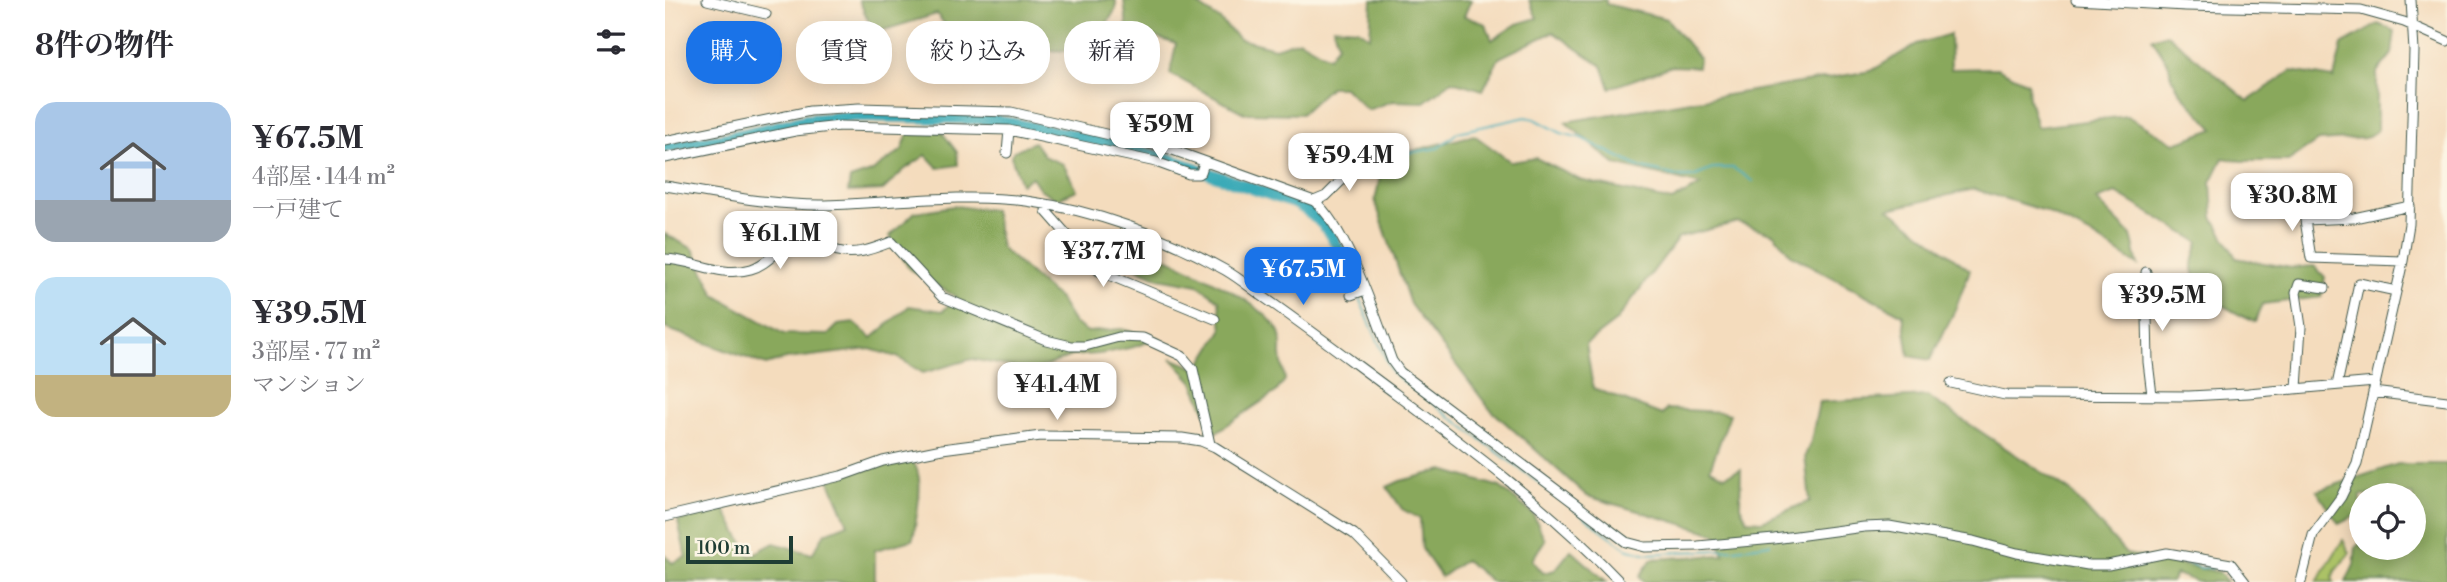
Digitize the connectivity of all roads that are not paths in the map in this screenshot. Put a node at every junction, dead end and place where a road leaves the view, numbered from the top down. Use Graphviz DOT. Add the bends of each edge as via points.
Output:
graph roads {
  1 [pos="707,0"];
  2 [pos="2077,0"];
  3 [pos="2411,0"];
  4 [pos="2153,2"];
  5 [pos="766,14"];
  6 [pos="2413,27"];
  7 [pos="2447,41"];
  8 [pos="1009,130"];
  9 [pos="682,138"];
  10 [pos="665,141"];
  11 [pos="1007,153"];
  12 [pos="686,155"];
  13 [pos="665,159"];
  14 [pos="1378,162"];
  15 [pos="1204,163"];
  16 [pos="665,186"];
  17 [pos="1318,204"];
  18 [pos="1047,205"];
  19 [pos="2410,206"];
  20 [pos="665,259"];
  21 [pos="2403,261"];
  22 [pos="2146,272"];
  23 [pos="2325,288"];
  24 [pos="1365,290"];
  25 [pos="2396,291"];
  26 [pos="1351,295"];
  27 [pos="1216,319"];
  28 [pos="2375,382"];
  29 [pos="1951,383"];
  30 [pos="2337,385"];
  31 [pos="2297,388"];
  32 [pos="2373,392"];
  33 [pos="2152,395"];
  34 [pos="2447,401"];
  35 [pos="1457,426"];
  36 [pos="1210,444"];
  37 [pos="665,517"];
  38 [pos="1401,582"];
  39 [pos="1620,582"];
  40 [pos="2245,582"];
  41 [pos="2301,582"];
  1 -- 5 [label="street"];
  2 -- 4 [label="street"];
  3 -- 6 [label="street"];
  4 -- 6 [label="street" via="2361,10"];
  6 -- 7 [label="street"];
  6 -- 19 [label="street"];
  8 -- 11 [label="street"];
  8 -- 12 [label="street" via="840,125"];
  8 -- 15 [label="street" via="1156,162 1188,174 1201,172"];
  9 -- 10 [label="street"];
  9 -- 12 [label="street"];
  9 -- 15 [label="street" via="810,111 1011,112 1170,149"];
  12 -- 13 [label="street"];
  14 -- 17 [label="street" via="1360,162"];
  15 -- 17 [label="street"];
  16 -- 18 [label="street" via="825,205 937,197"];
  17 -- 24 [label="street" via="1341,237"];
  18 -- 27 [label="street" via="1046,211 1099,271"];
  18 -- 35 [label="street" via="1118,223 1226,271"];
  19 -- 21 [label="street"];
  19 -- 21 [label="street" via="2354,218 2305,220 2311,258"];
  20 -- 36 [label="street" via="738,272 761,265 802,239 843,252 861,252 891,242 942,297 1046,340 1085,346 1143,338 1182,356 1193,369"];
  21 -- 25 [label="street"];
  22 -- 33 [label="street"];
  23 -- 31 [label="street" via="2299,284 2296,293 2301,327"];
  24 -- 26 [label="street"];
  24 -- 35 [label="street" via="1392,361"];
  25 -- 28 [label="street"];
  25 -- 30 [label="street" via="2360,283"];
  28 -- 30 [label="street"];
  28 -- 32 [label="street"];
  29 -- 33 [label="street" via="2005,395"];
  30 -- 31 [label="street"];
  31 -- 33 [label="street"];
  32 -- 34 [label="street"];
  32 -- 41 [label="street" via="2357,464 2341,497 2313,535"];
  35 -- 39 [label="street"];
  35 -- 40 [label="street" via="1634,545 1698,546 1889,526 2088,565 2189,555 2231,564"];
  36 -- 37 [label="street" via="1182,438 1020,437 918,453"];
  36 -- 38 [label="street" via="1336,521"];
}
